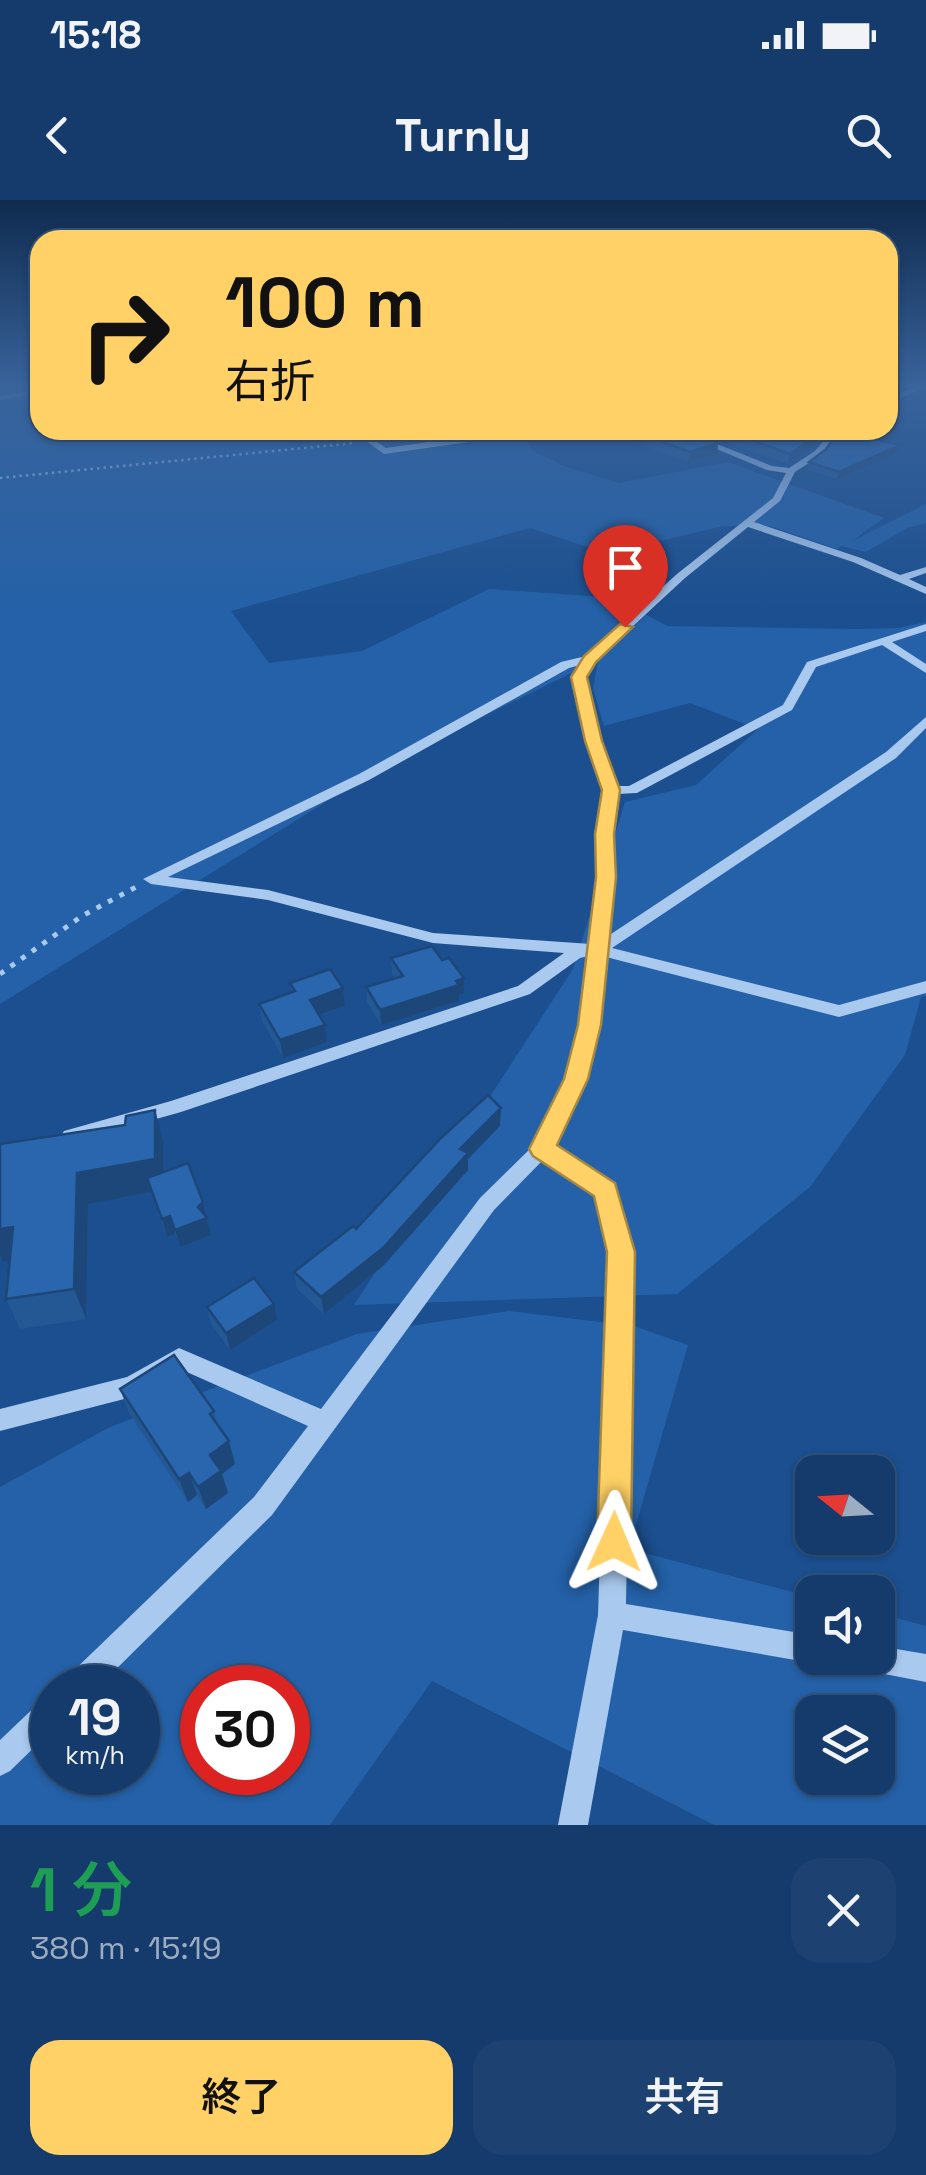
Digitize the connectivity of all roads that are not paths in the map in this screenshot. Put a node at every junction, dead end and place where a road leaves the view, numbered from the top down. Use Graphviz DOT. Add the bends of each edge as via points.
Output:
graph roads {
  1 [pos="752,461"];
  2 [pos="807,461"];
  3 [pos="791,471"];
  4 [pos="749,524"];
  5 [pos="926,570"];
  6 [pos="900,580"];
  7 [pos="926,591"];
  8 [pos="926,627"];
  9 [pos="883,641"];
  10 [pos="590,659"];
  11 [pos="926,669"];
  12 [pos="926,722"];
  13 [pos="611,790"];
  14 [pos="598,950"];
  15 [pos="926,987"];
  16 [pos="51,1141"];
  17 [pos="542,1149"];
  18 [pos="0,1420"];
  19 [pos="325,1422"];
  20 [pos="612,1615"];
  21 [pos="795,1646"];
  22 [pos="895,1663"];
  23 [pos="100,1665"];
  24 [pos="926,1668"];
  25 [pos="30,1732"];
  26 [pos="0,1761"];
  27 [pos="573,1825"];
  1 -- 3 [label="street"];
  2 -- 3 [label="street"];
  3 -- 4 [label="street" via="778,499"];
  4 -- 6 [label="street"];
  4 -- 10 [label="street" via="680,576"];
  5 -- 6 [label="street"];
  6 -- 7 [label="street"];
  8 -- 9 [label="street"];
  9 -- 11 [label="street"];
  9 -- 13 [label="street" via="810,666 788,707 632,790"];
  10 -- 13 [label="street" via="579,677"];
  10 -- 14 [label="street" via="565,664 364,777 151,879 268,895 433,938"];
  12 -- 14 [label="street" via="891,755"];
  13 -- 14 [label="street"];
  14 -- 15 [label="street" via="839,1011"];
  14 -- 16 [label="street" via="575,953 524,990 174,1107"];
  14 -- 17 [label="street" via="576,1079"];
  17 -- 19 [label="street" via="487,1204"];
  17 -- 20 [label="street" via="606,1190 621,1252"];
  18 -- 19 [label="street" via="132,1386 178,1358"];
  19 -- 23 [label="street" via="263,1506"];
  20 -- 21 [label="street"];
  20 -- 27 [label="street"];
  22 -- 24 [label="street"];
  25 -- 26 [label="street"];
}
